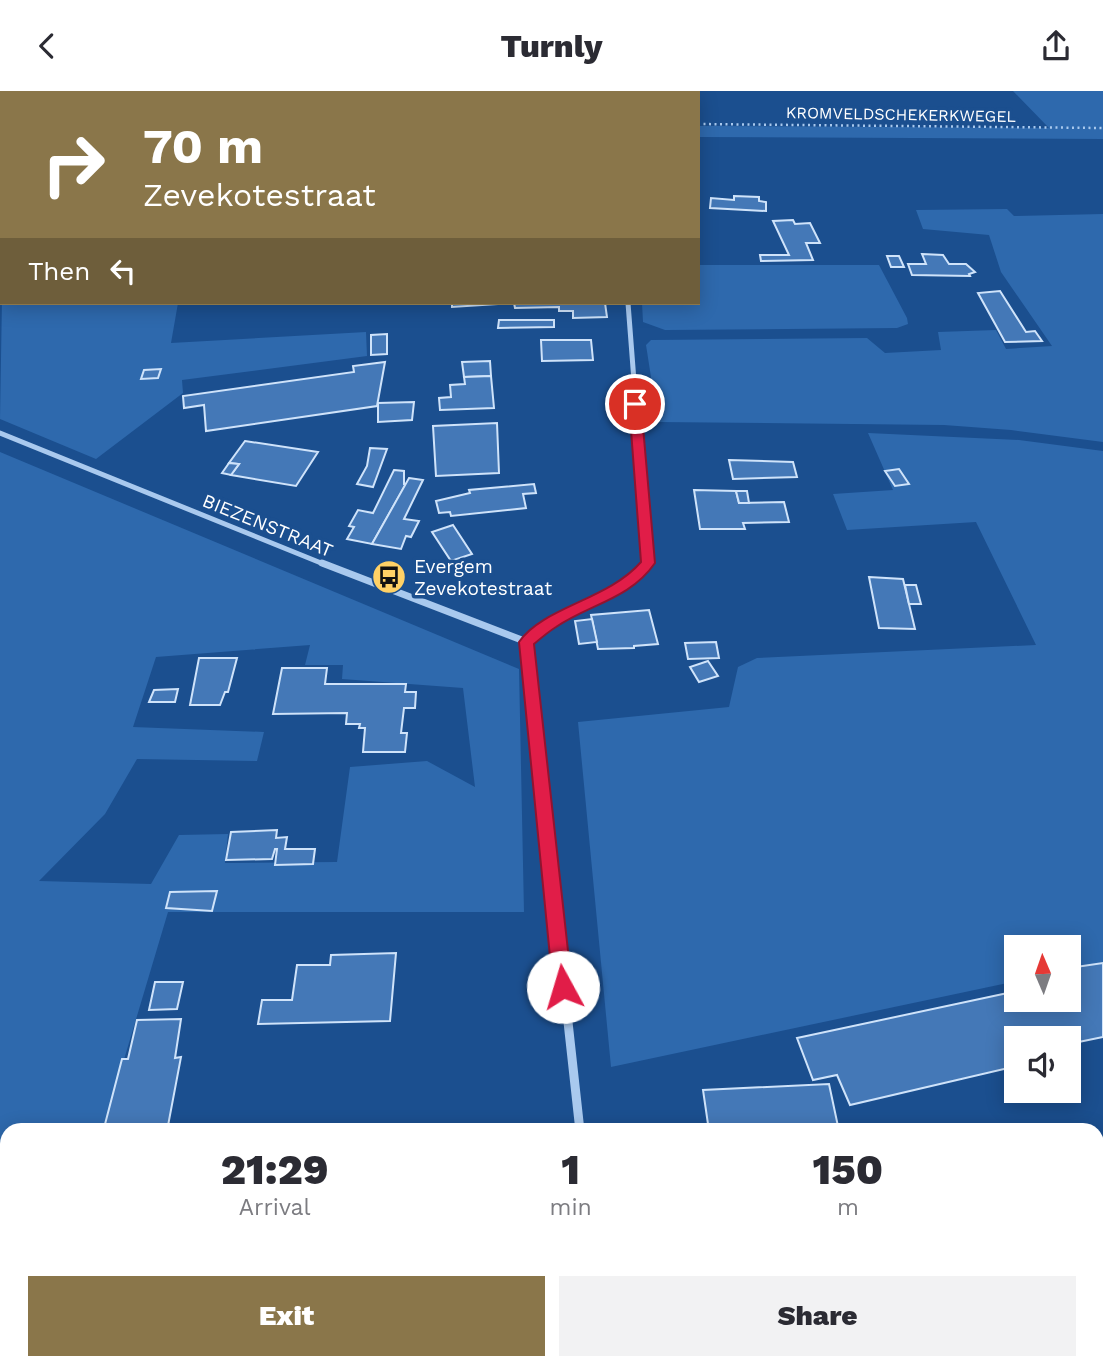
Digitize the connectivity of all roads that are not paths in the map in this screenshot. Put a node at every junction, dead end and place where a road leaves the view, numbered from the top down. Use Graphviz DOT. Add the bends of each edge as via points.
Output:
graph roads {
  1 [pos="628,305"];
  2 [pos="0,433"];
  3 [pos="527,642"];
  4 [pos="579,1123"];
  1 -- 3 [label="street" via="648,563 613,593 552,622"];
  2 -- 3 [label="street, BIEZENSTRAAT"];
  3 -- 4 [label="street"];
}
